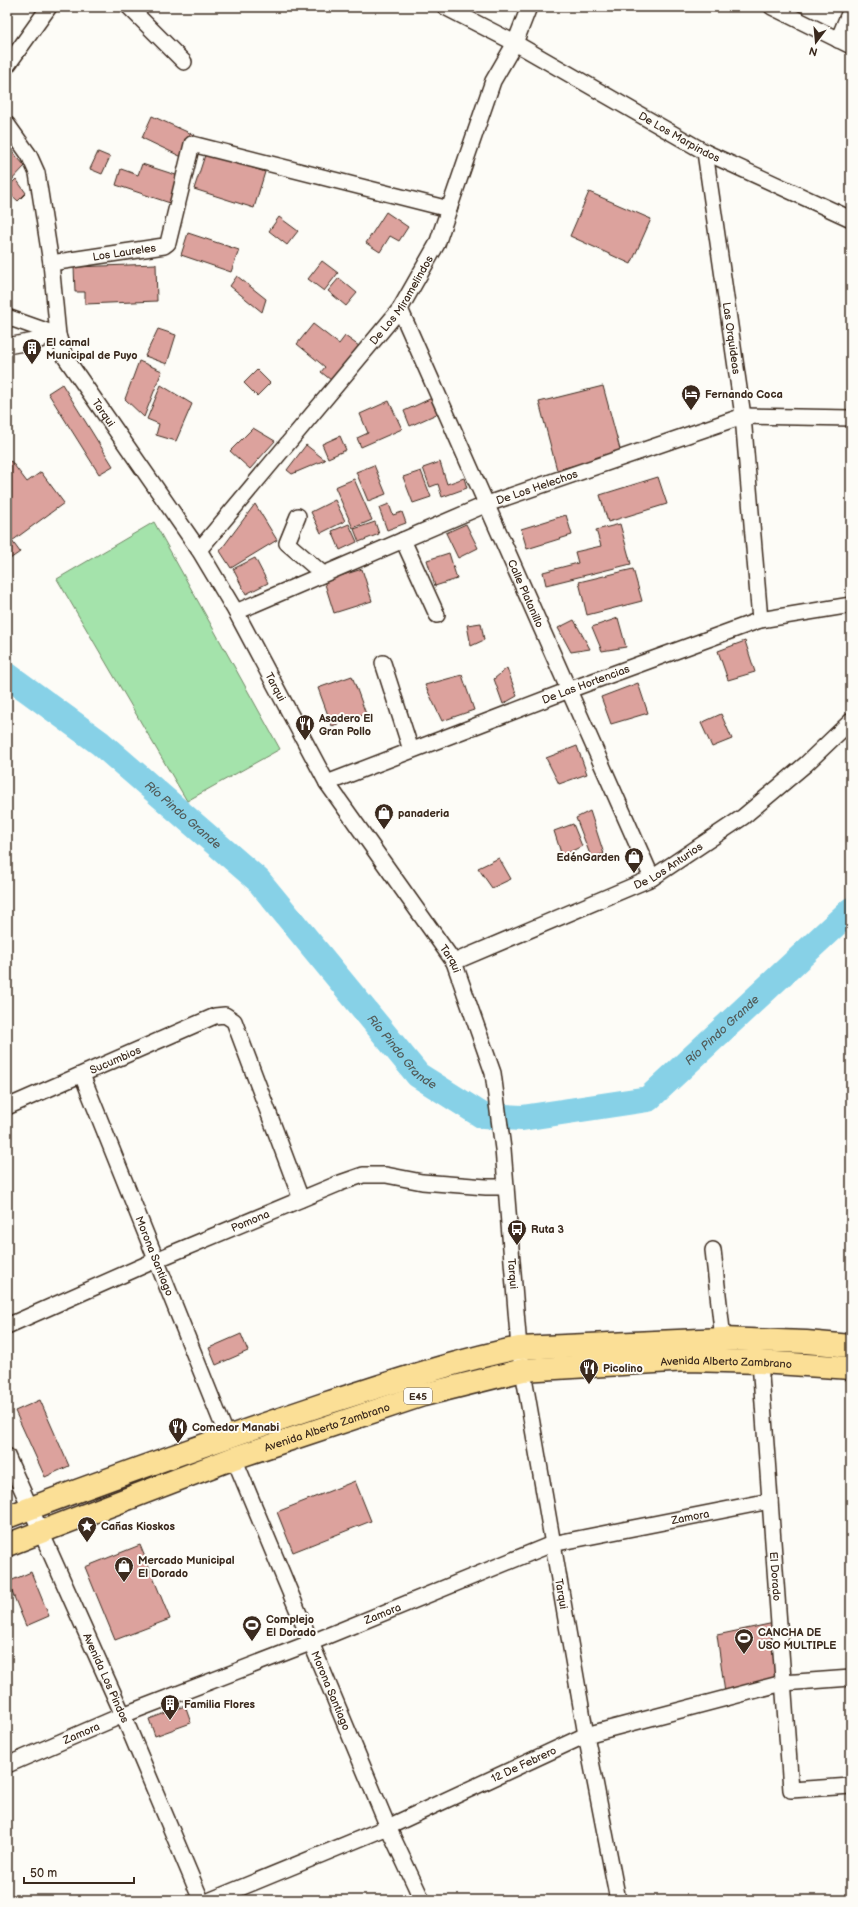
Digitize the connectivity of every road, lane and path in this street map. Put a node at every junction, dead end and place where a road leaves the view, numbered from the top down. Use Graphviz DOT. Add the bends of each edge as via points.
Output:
graph roads {
  1 [pos="49,7"];
  2 [pos="129,7"];
  3 [pos="440,7"];
  4 [pos="445,7"];
  5 [pos="529,7"];
  6 [pos="772,7"];
  7 [pos="851,9"];
  8 [pos="515,43"];
  9 [pos="845,43"];
  10 [pos="184,62"];
  11 [pos="7,66"];
  12 [pos="7,124"];
  13 [pos="705,152"];
  14 [pos="449,209"];
  15 [pos="851,219"];
  16 [pos="51,263"];
  17 [pos="400,309"];
  18 [pos="7,316"];
  19 [pos="54,334"];
  20 [pos="7,346"];
  21 [pos="743,416"];
  22 [pos="851,418"];
  23 [pos="487,504"];
  24 [pos="298,516"];
  25 [pos="403,540"];
  26 [pos="199,550"];
  27 [pos="324,574"];
  28 [pos="851,605"];
  29 [pos="236,612"];
  30 [pos="437,615"];
  31 [pos="760,620"];
  32 [pos="383,663"];
  33 [pos="569,690"];
  34 [pos="851,721"];
  35 [pos="412,750"];
  36 [pos="327,783"];
  37 [pos="652,878"];
  38 [pos="454,962"];
  39 [pos="82,1075"];
  40 [pos="7,1107"];
  41 [pos="506,1186"];
  42 [pos="301,1200"];
  43 [pos="713,1250"];
  44 [pos="156,1260"];
  45 [pos="7,1326"];
  46 [pos="722,1340"];
  47 [pos="851,1346"];
  48 [pos="519,1348"];
  49 [pos="760,1362"];
  50 [pos="851,1368"];
  51 [pos="523,1370"];
  52 [pos="227,1436"];
  53 [pos="7,1456"];
  54 [pos="234,1458"];
  55 [pos="770,1501"];
  56 [pos="31,1508"];
  57 [pos="7,1517"];
  58 [pos="41,1532"];
  59 [pos="552,1544"];
  60 [pos="7,1545"];
  61 [pos="310,1644"];
  62 [pos="851,1678"];
  63 [pos="783,1684"];
  64 [pos="123,1715"];
  65 [pos="586,1735"];
  66 [pos="7,1765"];
  67 [pos="851,1786"];
  68 [pos="388,1827"];
  69 [pos="202,1900"];
  70 [pos="211,1900"];
  71 [pos="422,1900"];
  72 [pos="618,1900"];
  1 -- 11 [label="street"];
  2 -- 10 [label="street"];
  3 -- 8 [label="street"];
  4 -- 8 [label="street"];
  5 -- 8 [label="street, De Los Miramelindos"];
  6 -- 9 [label="street"];
  7 -- 9 [label="street"];
  8 -- 13 [label="street, De Los Marpindos"];
  8 -- 14 [label="street, De Los Miramelindos" via="493,82"];
  12 -- 16 [label="street, Tarqui" via="29,155 37,173"];
  13 -- 15 [label="street, De Los Marpindos"];
  13 -- 21 [label="street, Las Orquideas"];
  14 -- 16 [label="street, Los Laureles" via="192,144 168,243 164,246"];
  14 -- 17 [label="street, De Los Miramelindos" via="437,244"];
  16 -- 19 [label="street, Tarqui"];
  17 -- 23 [label="street, Calle Platanillo"];
  17 -- 26 [label="street, De Los Miramelindos"];
  18 -- 19 [label="street"];
  19 -- 20 [label="street" via="40,340"];
  19 -- 26 [label="street, Tarqui" via="65,357"];
  21 -- 22 [label="street, De Los Helechos"];
  21 -- 23 [label="street, De Los Helechos"];
  21 -- 31 [label="street, Las Orquideas"];
  23 -- 25 [label="street, De Los Helechos"];
  23 -- 33 [label="street, Calle Platanillo"];
  24 -- 27 [label="street" via="287,543"];
  25 -- 27 [label="street, De Los Helechos"];
  25 -- 30 [label="street"];
  26 -- 29 [label="street, Tarqui"];
  27 -- 29 [label="street, De Los Helechos"];
  28 -- 31 [label="street, De Las Hortencias"];
  29 -- 36 [label="street, Tarqui"];
  31 -- 33 [label="street, De Las Hortencias"];
  32 -- 35 [label="street"];
  33 -- 35 [label="street, De Las Hortencias"];
  33 -- 37 [label="street, Calle Platanillo"];
  34 -- 37 [label="street, De Los Anturios" via="743,818"];
  35 -- 36 [label="street, De Las Hortencias"];
  36 -- 38 [label="street, Tarqui"];
  37 -- 38 [label="street, De Los Anturios"];
  38 -- 41 [label="street, Tarqui" via="493,1073"];
  39 -- 40 [label="street, Sucumbios"];
  39 -- 42 [label="street, Sucumbios" via="215,1016 224,1015 234,1021"];
  39 -- 44 [label="street, Morona Santiago"];
  41 -- 42 [label="street, Pomona" via="464,1186 386,1175 363,1175"];
  41 -- 48 [label="street, Tarqui"];
  42 -- 44 [label="street, Pomona"];
  43 -- 46 [label="street"];
  44 -- 45 [label="street, Pomona"];
  44 -- 52 [label="street, Morona Santiago"];
  46 -- 47 [label="highway, Avenida Alberto Zambrano / E45"];
  46 -- 48 [label="highway, Avenida Alberto Zambrano / E45"];
  48 -- 51 [label="street, Tarqui"];
  48 -- 52 [label="highway, Avenida Alberto Zambrano / E45" via="417,1374"];
  49 -- 50 [label="highway, Avenida Alberto Zambrano / E45"];
  49 -- 51 [label="highway, Avenida Alberto Zambrano / E45" via="688,1360"];
  49 -- 55 [label="street, El Dorado"];
  51 -- 54 [label="highway, Avenida Alberto Zambrano / E45" via="423,1395"];
  51 -- 59 [label="street, Tarqui"];
  52 -- 56 [label="highway, Avenida Alberto Zambrano / E45"];
  53 -- 56 [label="street, Avenida Los Pindos"];
  54 -- 58 [label="highway, Avenida Alberto Zambrano / E45"];
  54 -- 61 [label="street, Morona Santiago"];
  55 -- 59 [label="street, Zamora"];
  55 -- 63 [label="street, El Dorado"];
  56 -- 57 [label="highway, Avenida Alberto Zambrano / E45"];
  56 -- 58 [label="street, Avenida Los Pindos"];
  58 -- 60 [label="highway, Avenida Alberto Zambrano / E45"];
  58 -- 64 [label="street, Avenida Los Pindos"];
  59 -- 61 [label="street, Zamora"];
  59 -- 65 [label="street, Tarqui"];
  61 -- 64 [label="street, Zamora"];
  61 -- 68 [label="street, Morona Santiago"];
  62 -- 63 [label="street, 12 De Febrero"];
  63 -- 65 [label="street, 12 De Febrero"];
  63 -- 67 [label="street, El Dorado" via="791,1790"];
  64 -- 66 [label="street, Zamora"];
  64 -- 69 [label="street, Avenida Los Pindos"];
  65 -- 68 [label="street, 12 De Febrero"];
  65 -- 72 [label="street, Tarqui"];
  68 -- 70 [label="street, 12 De Febrero"];
  68 -- 71 [label="street, Morona Santiago"];
}
